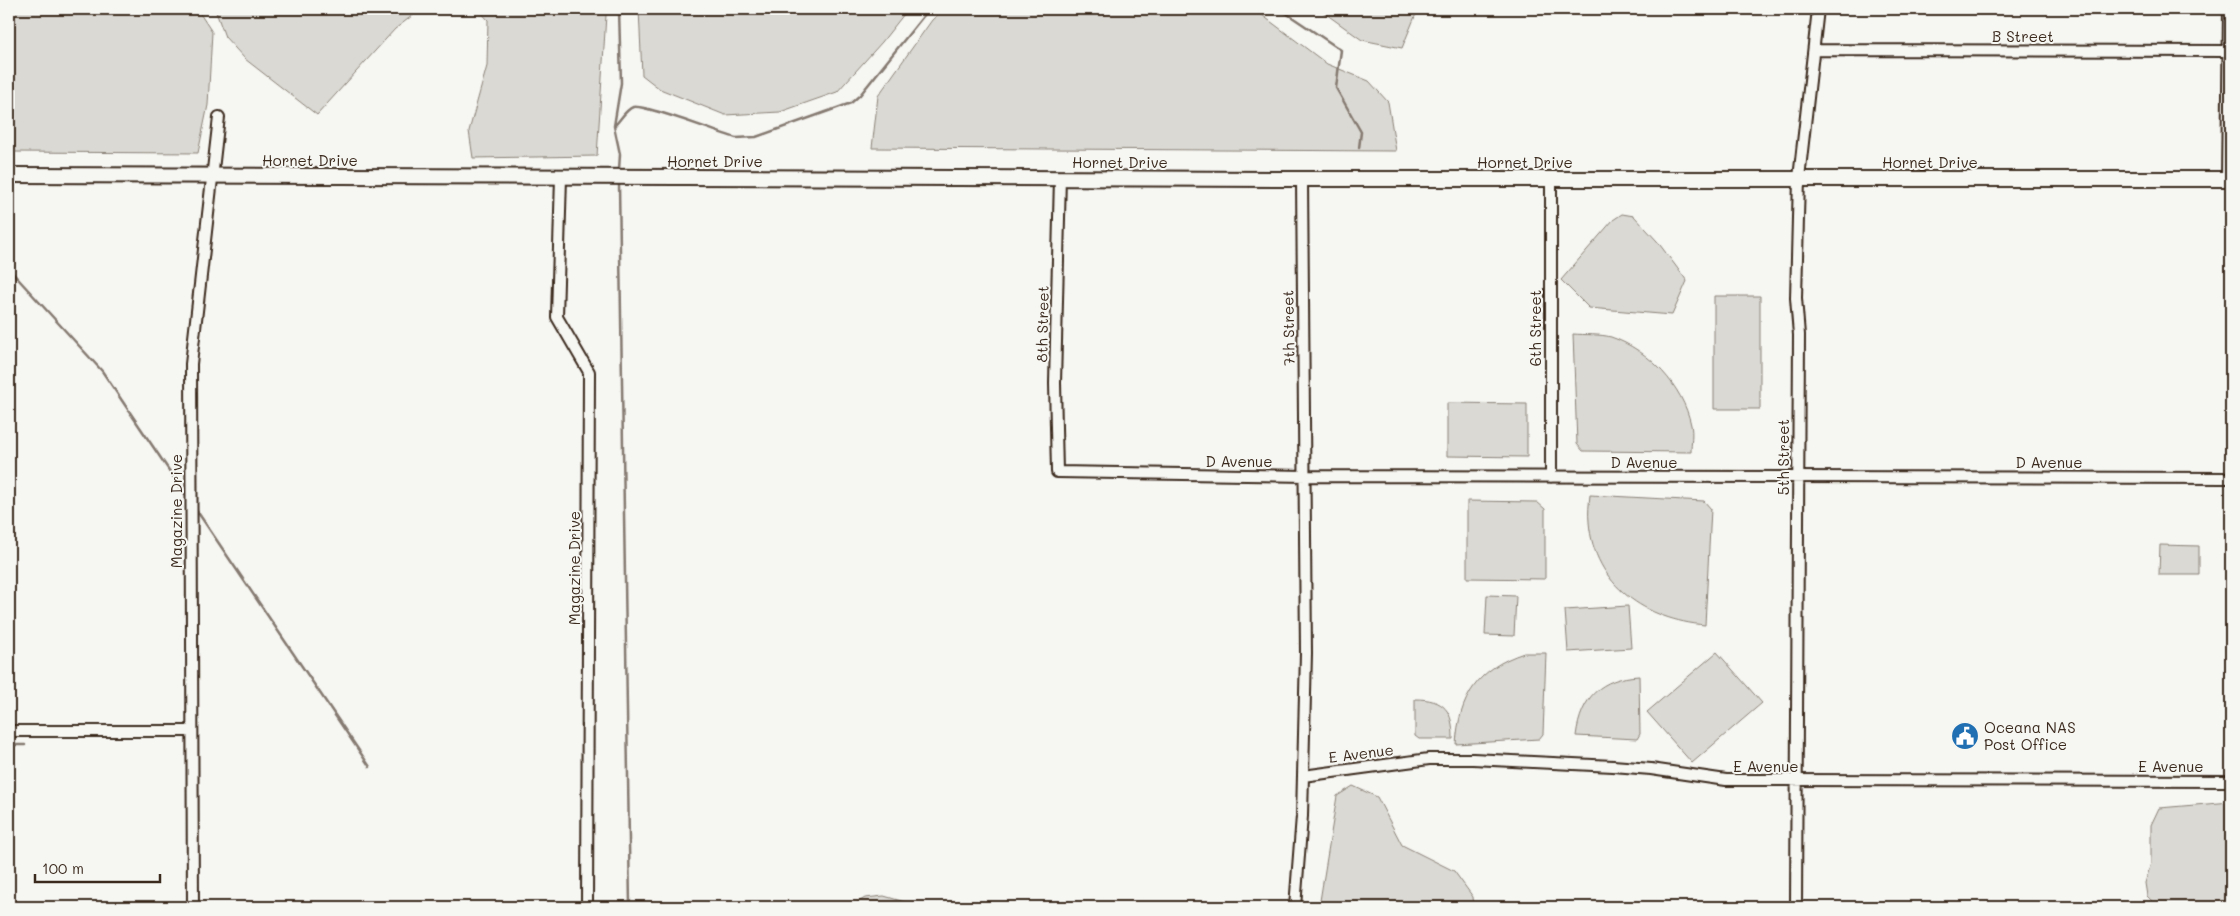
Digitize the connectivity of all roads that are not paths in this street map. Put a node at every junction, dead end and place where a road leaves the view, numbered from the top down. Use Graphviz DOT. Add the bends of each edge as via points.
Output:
graph roads {
  1 [pos="1818,9"];
  2 [pos="2229,9"];
  3 [pos="1814,50"];
  4 [pos="2230,51"];
  5 [pos="219,117"];
  6 [pos="9,175"];
  7 [pos="212,175"];
  8 [pos="560,177"];
  9 [pos="1060,177"];
  10 [pos="1551,178"];
  11 [pos="1798,178"];
  12 [pos="1302,179"];
  13 [pos="2229,179"];
  14 [pos="1057,472"];
  15 [pos="1306,476"];
  16 [pos="1551,476"];
  17 [pos="2231,478"];
  18 [pos="1797,479"];
  19 [pos="192,730"];
  20 [pos="9,731"];
  21 [pos="1303,776"];
  22 [pos="1797,781"];
  23 [pos="2231,782"];
  24 [pos="193,907"];
  25 [pos="588,907"];
  26 [pos="1295,907"];
  27 [pos="1796,907"];
  1 -- 3 [label="street, 5th Street"];
  2 -- 4 [label="street"];
  3 -- 4 [label="street, B Street"];
  3 -- 11 [label="street, 5th Street"];
  4 -- 13 [label="street"];
  5 -- 7 [label="street, Magazine Drive"];
  6 -- 7 [label="main road, Hornet Drive"];
  7 -- 8 [label="main road, Hornet Drive"];
  7 -- 19 [label="street, Magazine Drive" via="191,364"];
  8 -- 9 [label="main road, Hornet Drive"];
  8 -- 25 [label="street, Magazine Drive" via="557,316 589,372"];
  9 -- 12 [label="main road, Hornet Drive"];
  9 -- 14 [label="street, 8th Street" via="1055,383"];
  10 -- 11 [label="main road, Hornet Drive"];
  10 -- 12 [label="main road, Hornet Drive"];
  10 -- 16 [label="street, 6th Street"];
  11 -- 13 [label="main road, Hornet Drive"];
  11 -- 18 [label="street, 5th Street"];
  12 -- 15 [label="street, 7th Street"];
  14 -- 15 [label="street, D Avenue"];
  15 -- 16 [label="street, D Avenue"];
  15 -- 21 [label="street, 7th Street"];
  16 -- 18 [label="street, D Avenue"];
  17 -- 18 [label="street, D Avenue" via="1907,476"];
  18 -- 22 [label="street, 5th Street"];
  19 -- 20 [label="street"];
  19 -- 24 [label="street, Magazine Drive"];
  21 -- 22 [label="street, E Avenue" via="1428,759 1473,759 1650,769 1726,780"];
  21 -- 26 [label="street, 7th Street"];
  22 -- 23 [label="street, E Avenue"];
  22 -- 27 [label="street, 5th Street"];
}
